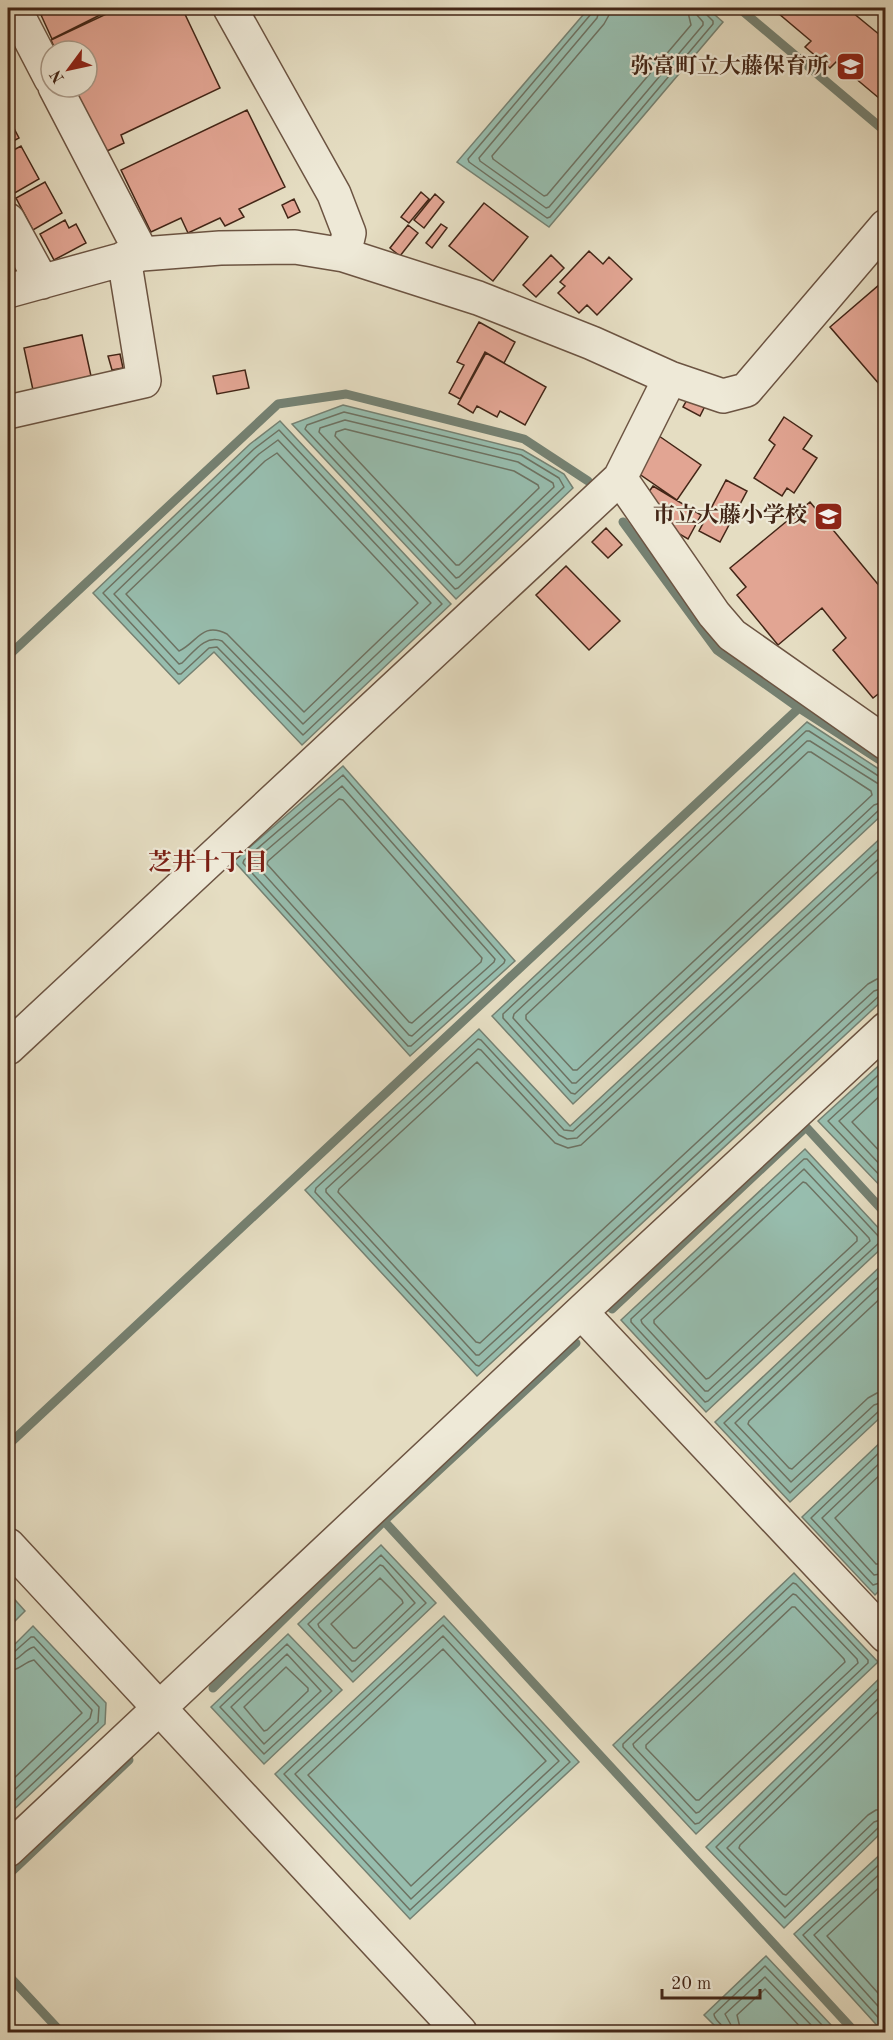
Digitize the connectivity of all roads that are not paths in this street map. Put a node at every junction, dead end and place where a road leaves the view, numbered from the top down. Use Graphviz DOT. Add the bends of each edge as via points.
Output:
graph roads {
  1 [pos="14,8"];
  2 [pos="231,8"];
  3 [pos="39,56"];
  4 [pos="61,99"];
  5 [pos="8,220"];
  6 [pos="885,226"];
  7 [pos="344,255"];
  8 [pos="133,256"];
  9 [pos="42,282"];
  10 [pos="8,291"];
  11 [pos="670,378"];
  12 [pos="8,412"];
  13 [pos="620,478"];
  14 [pos="885,743"];
  15 [pos="885,1029"];
  16 [pos="8,1048"];
  17 [pos="581,1312"];
  18 [pos="8,1545"];
  19 [pos="885,1636"];
  20 [pos="159,1707"];
  21 [pos="8,1850"];
  22 [pos="460,2032"];
  1 -- 3 [label="street"];
  2 -- 7 [label="street" via="334,194 349,233"];
  4 -- 8 [label="street"];
  5 -- 9 [label="street"];
  6 -- 11 [label="street" via="746,390 723,396"];
  7 -- 8 [label="street" via="295,247 220,248"];
  7 -- 11 [label="street" via="478,298"];
  8 -- 9 [label="street"];
  8 -- 12 [label="street" via="144,381"];
  9 -- 10 [label="street"];
  11 -- 13 [label="street"];
  13 -- 14 [label="street" via="732,635"];
  13 -- 16 [label="street"];
  15 -- 17 [label="street"];
  17 -- 19 [label="street"];
  17 -- 20 [label="street"];
  18 -- 20 [label="street"];
  20 -- 21 [label="street"];
  20 -- 22 [label="street"];
}
